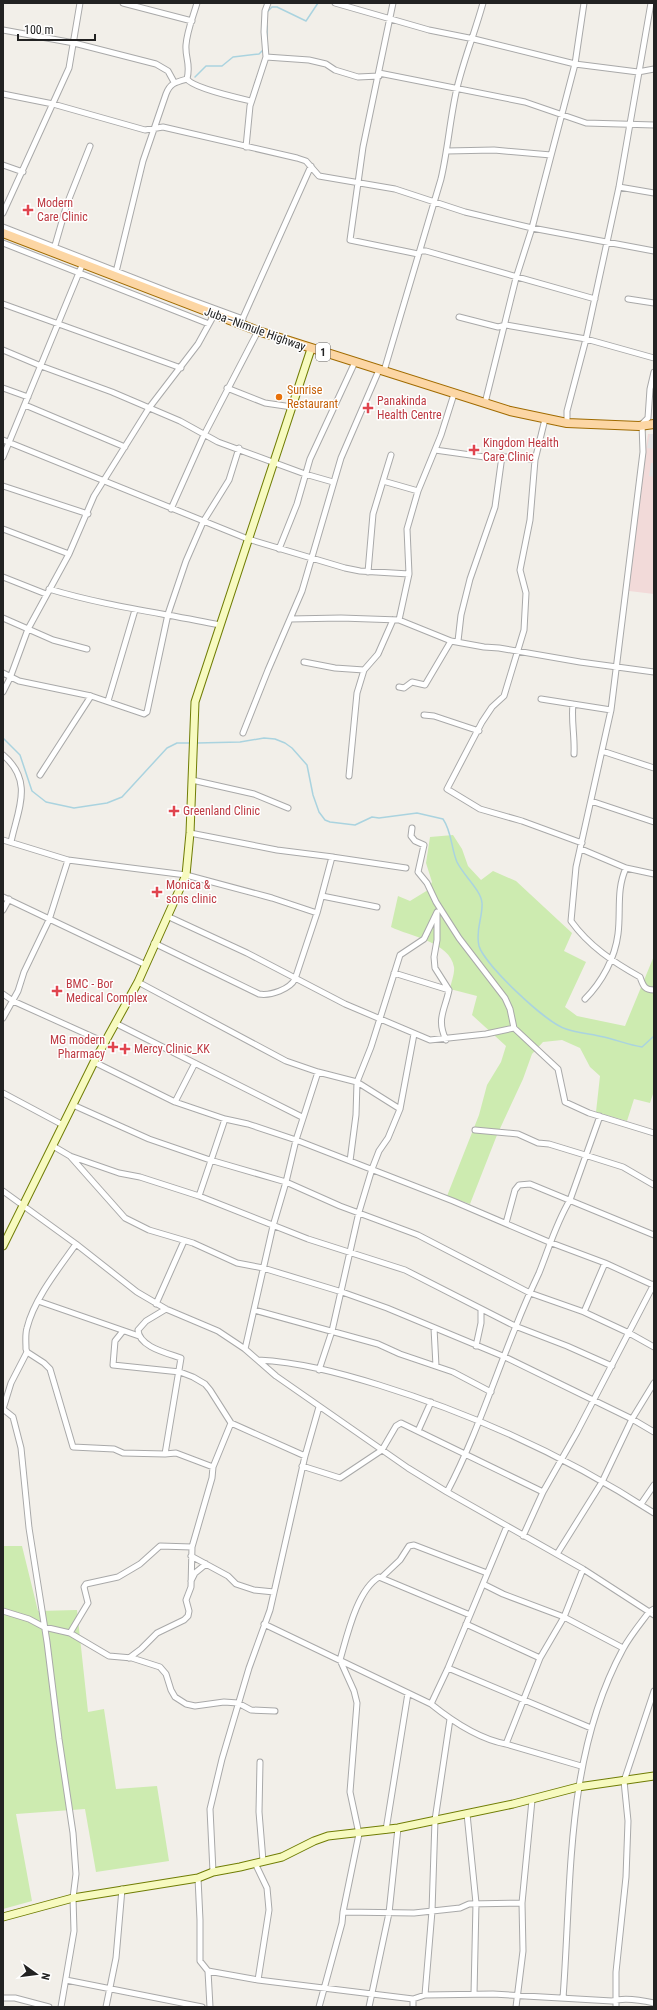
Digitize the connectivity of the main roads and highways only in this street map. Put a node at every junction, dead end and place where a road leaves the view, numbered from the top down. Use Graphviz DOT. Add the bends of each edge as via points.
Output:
graph roads {
  1 [pos="3,233"];
  2 [pos="654,424"];
  1 -- 2 [label="main road, Juba–Nimule Highway / 1" via="54,249 214,315 242,322 258,331 454,394 545,419 639,426"];
}
